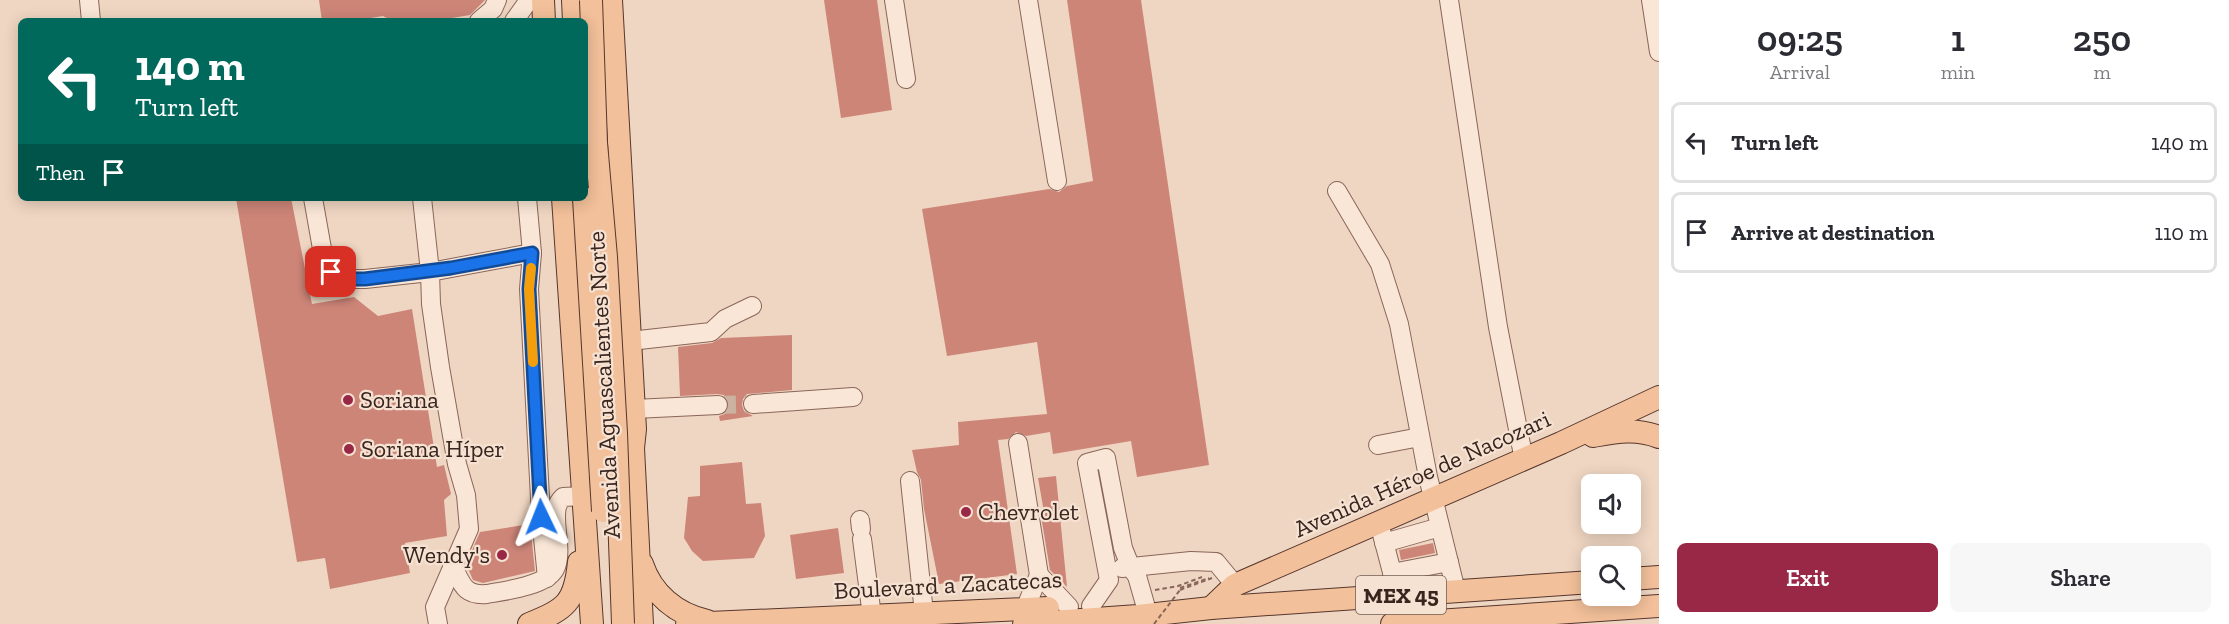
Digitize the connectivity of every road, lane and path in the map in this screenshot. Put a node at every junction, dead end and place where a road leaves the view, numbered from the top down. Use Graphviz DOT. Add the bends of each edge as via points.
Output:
graph roads {
  1 [pos="89,0"];
  2 [pos="497,0"];
  3 [pos="529,0"];
  4 [pos="543,0"];
  5 [pos="550,0"];
  6 [pos="573,0"];
  7 [pos="591,0"];
  8 [pos="611,0"];
  9 [pos="894,0"];
  10 [pos="1028,0"];
  11 [pos="1449,0"];
  12 [pos="1651,0"];
  13 [pos="91,18"];
  14 [pos="482,18"];
  15 [pos="516,18"];
  16 [pos="544,18"];
  17 [pos="551,18"];
  18 [pos="574,18"];
  19 [pos="1659,52"];
  20 [pos="906,80"];
  21 [pos="596,142"];
  22 [pos="1057,181"];
  23 [pos="1337,191"];
  24 [pos="314,201"];
  25 [pos="422,201"];
  26 [pos="527,201"];
  27 [pos="555,201"];
  28 [pos="563,201"];
  29 [pos="576,201"];
  30 [pos="584,201"];
  31 [pos="532,253"];
  32 [pos="430,272"];
  33 [pos="752,306"];
  34 [pos="630,340"];
  35 [pos="576,380"];
  36 [pos="853,397"];
  37 [pos="1659,397"];
  38 [pos="753,404"];
  39 [pos="718,405"];
  40 [pos="634,409"];
  41 [pos="1420,437"];
  42 [pos="1659,437"];
  43 [pos="1018,443"];
  44 [pos="1561,443"];
  45 [pos="1378,445"];
  46 [pos="633,448"];
  47 [pos="1524,460"];
  48 [pos="910,481"];
  49 [pos="584,492"];
  50 [pos="1433,499"];
  51 [pos="1440,527"];
  52 [pos="585,528"];
  53 [pos="861,529"];
  54 [pos="1382,533"];
  55 [pos="639,552"];
  56 [pos="1449,562"];
  57 [pos="452,565"];
  58 [pos="1131,568"];
  59 [pos="1108,569"];
  60 [pos="1392,573"];
  61 [pos="1039,575"];
  62 [pos="640,577"];
  63 [pos="1659,577"];
  64 [pos="547,578"];
  65 [pos="1641,578"];
  66 [pos="589,580"];
  67 [pos="1581,583"];
  68 [pos="1235,585"];
  69 [pos="1456,591"];
  70 [pos="1398,595"];
  71 [pos="1079,606"];
  72 [pos="1659,606"];
  73 [pos="1211,608"];
  74 [pos="1148,609"];
  75 [pos="924,613"];
  76 [pos="872,616"];
  77 [pos="1025,616"];
  78 [pos="1572,618"];
  79 [pos="1507,620"];
  80 [pos="723,622"];
  81 [pos="1431,623"];
  82 [pos="438,624"];
  83 [pos="530,624"];
  84 [pos="592,624"];
  85 [pos="609,624"];
  86 [pos="623,624"];
  87 [pos="642,624"];
  88 [pos="687,624"];
  89 [pos="1392,624"];
  1 -- 13 [label="street"];
  2 -- 14 [label="street"];
  3 -- 15 [label="street"];
  4 -- 16 [label="main road"];
  5 -- 17 [label="main road"];
  6 -- 18 [label="main road"];
  7 -- 21 [label="main road, Avenida Aguascalientes Norte, bridge"];
  8 -- 34 [label="main road, Avenida Aguascalientes Norte"];
  9 -- 20 [label="street"];
  10 -- 22 [label="street"];
  11 -- 47 [label="street" via="1498,327"];
  12 -- 19 [label="street"];
  21 -- 46 [label="main road" via="607,168 626,428"];
  21 -- 86 [label="main road, Avenida Aguascalientes Norte, bridge" via="607,268"];
  23 -- 41 [label="street" via="1380,264 1399,324"];
  24 -- 32 [label="street" via="324,260 341,279"];
  25 -- 32 [label="street"];
  26 -- 31 [label="street"];
  27 -- 49 [label="main road" via="567,411 573,460"];
  28 -- 35 [label="main road, Avenida Aguascalientes Norte"];
  29 -- 35 [label="main road" via="582,361"];
  30 -- 85 [label="main road, Avenida Aguascalientes Norte, bridge"];
  31 -- 32 [label="street"];
  31 -- 64 [label="street" via="529,289"];
  32 -- 57 [label="street" via="440,367 466,495 469,529"];
  33 -- 34 [label="street" via="725,319 711,332"];
  34 -- 40 [label="main road, Avenida Aguascalientes Norte"];
  35 -- 49 [label="main road, Avenida Aguascalientes Norte"];
  36 -- 38 [label="street"];
  37 -- 44 [label="main road, Avenida Héroe de Nacozari"];
  39 -- 40 [label="street"];
  40 -- 46 [label="main road, Avenida Aguascalientes Norte"];
  41 -- 45 [label="street"];
  41 -- 50 [label="street"];
  42 -- 44 [label="main road" via="1619,431"];
  43 -- 61 [label="street"];
  44 -- 47 [label="main road, Avenida Héroe de Nacozari"];
  46 -- 55 [label="main road, Avenida Aguascalientes Norte"];
  47 -- 50 [label="main road, Avenida Héroe de Nacozari"];
  48 -- 75 [label="street"];
  49 -- 52 [label="main road, Avenida Aguascalientes Norte"];
  49 -- 64 [label="street" via="562,497 557,505 558,556 555,569"];
  50 -- 51 [label="street"];
  50 -- 54 [label="main road, Avenida Héroe de Nacozari"];
  51 -- 54 [label="street"];
  51 -- 56 [label="street"];
  52 -- 66 [label="main road, Avenida Aguascalientes Norte"];
  52 -- 83 [label="main road" via="573,594 560,610"];
  53 -- 76 [label="street"];
  54 -- 60 [label="street"];
  54 -- 68 [label="main road, Avenida Héroe de Nacozari"];
  55 -- 62 [label="main road, Avenida Aguascalientes Norte"];
  55 -- 80 [label="main road" via="649,580 670,605 690,616"];
  56 -- 60 [label="street"];
  56 -- 69 [label="street"];
  57 -- 64 [label="street" via="466,590 474,595 504,592"];
  57 -- 82 [label="street" via="435,607"];
  58 -- 59 [label="street"];
  58 -- 59 [label="street" via="1123,548 1106,458 1087,463"];
  58 -- 68 [label="street" via="1216,562"];
  58 -- 74 [label="street" via="1130,577"];
  59 -- 71 [label="street" via="1109,580"];
  60 -- 70 [label="street"];
  61 -- 71 [label="street"];
  61 -- 77 [label="street"];
  62 -- 66 [label="main road" via="633,598 617,605 596,597"];
  62 -- 87 [label="main road, Avenida Aguascalientes Norte"];
  63 -- 65 [label="main road"];
  66 -- 84 [label="main road, Avenida Aguascalientes Norte"];
  67 -- 69 [label="main road, Boulevard a Zacatecas / MEX 45"];
  68 -- 73 [label="main road, Avenida Héroe de Nacozari"];
  69 -- 70 [label="main road, Boulevard a Zacatecas / MEX 45"];
  70 -- 73 [label="main road, Boulevard a Zacatecas / MEX 45"];
  71 -- 74 [label="main road, Boulevard a Zacatecas / MEX 45"];
  71 -- 77 [label="main road, Boulevard a Zacatecas / MEX 45"];
  72 -- 78 [label="main road, MEX 45"];
  73 -- 74 [label="main road, Boulevard a Zacatecas / MEX 45"];
  73 -- 77 [label="main road, Boulevard a Zacatecas / MEX 45" via="1138,616"];
  74 -- 74 [label="path, bridge" via="1180,590 1213,578 1211,573 1179,585 1180,588 1211,577 1210,574 1199,578 1189,582 1178,586 1151,591"];
  75 -- 76 [label="main road, Boulevard a Zacatecas / MEX 45"];
  75 -- 77 [label="main road, Boulevard a Zacatecas / MEX 45"];
  76 -- 80 [label="main road, Boulevard a Zacatecas / MEX 45"];
  78 -- 79 [label="main road, MEX 45"];
  79 -- 81 [label="main road, MEX 45"];
  80 -- 88 [label="main road, Boulevard a Zacatecas / MEX 45"];
  81 -- 89 [label="main road, MEX 45"];
}
